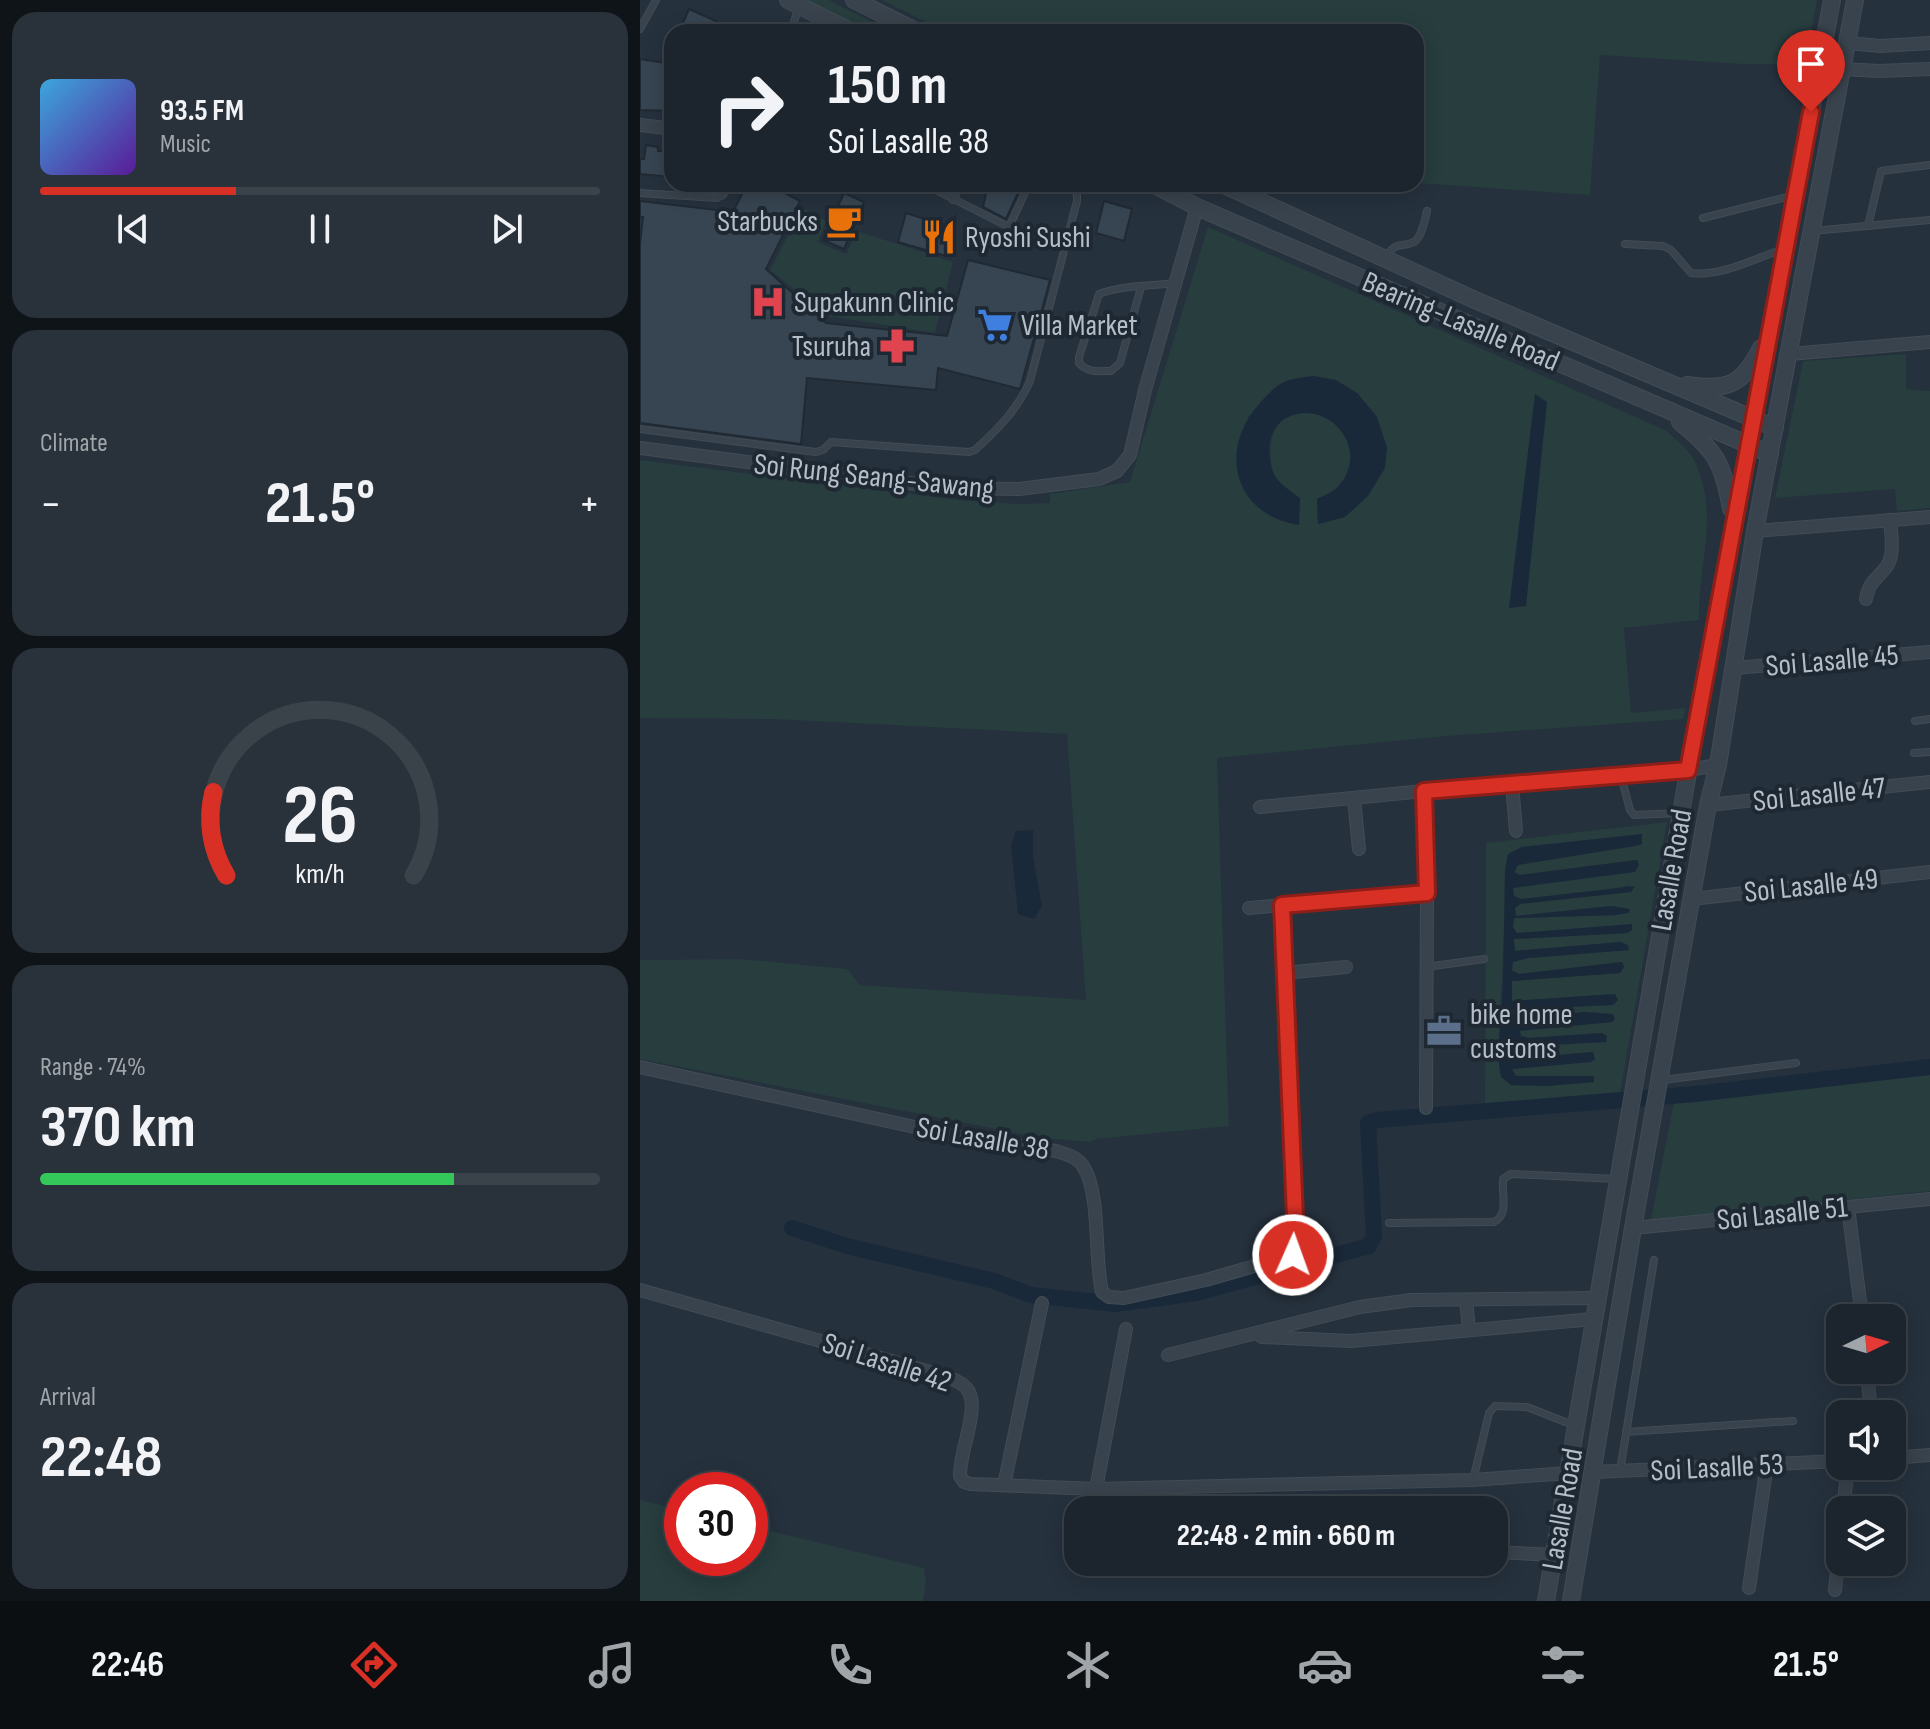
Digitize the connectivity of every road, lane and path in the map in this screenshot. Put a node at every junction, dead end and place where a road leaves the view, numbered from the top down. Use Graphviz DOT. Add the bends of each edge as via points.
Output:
graph roads {
  1 [pos="645,0"];
  2 [pos="854,0"];
  3 [pos="1832,0"];
  4 [pos="1855,0"];
  5 [pos="655,2"];
  6 [pos="794,3"];
  7 [pos="792,24"];
  8 [pos="836,24"];
  9 [pos="902,24"];
  10 [pos="640,29"];
  11 [pos="1848,43"];
  12 [pos="1930,43"];
  13 [pos="1843,69"];
  14 [pos="1930,69"];
  15 [pos="640,125"];
  16 [pos="664,128"];
  17 [pos="1930,165"];
  18 [pos="725,192"];
  19 [pos="938,192"];
  20 [pos="957,192"];
  21 [pos="1025,192"];
  22 [pos="1076,192"];
  23 [pos="1180,192"];
  24 [pos="1239,192"];
  25 [pos="640,193"];
  26 [pos="1795,195"];
  27 [pos="953,200"];
  28 [pos="1197,207"];
  29 [pos="1427,211"];
  30 [pos="1703,218"];
  31 [pos="1930,220"];
  32 [pos="1868,226"];
  33 [pos="1813,231"];
  34 [pos="1625,244"];
  35 [pos="1784,248"];
  36 [pos="1386,259"];
  37 [pos="1175,283"];
  38 [pos="1141,287"];
  39 [pos="1771,319"];
  40 [pos="1930,342"];
  41 [pos="1790,354"];
  42 [pos="1651,375"];
  43 [pos="1651,404"];
  44 [pos="1752,419"];
  45 [pos="1775,428"];
  46 [pos="640,429"];
  47 [pos="1747,445"];
  48 [pos="640,448"];
  49 [pos="1770,454"];
  50 [pos="1930,517"];
  51 [pos="1890,520"];
  52 [pos="1755,531"];
  53 [pos="1729,542"];
  54 [pos="1866,599"];
  55 [pos="1930,652"];
  56 [pos="1734,668"];
  57 [pos="1703,685"];
  58 [pos="1730,688"];
  59 [pos="1930,719"];
  60 [pos="1915,721"];
  61 [pos="1930,752"];
  62 [pos="1914,753"];
  63 [pos="1718,765"];
  64 [pos="1688,770"];
  65 [pos="1621,776"];
  66 [pos="1930,782"];
  67 [pos="1512,784"];
  68 [pos="1424,791"];
  69 [pos="1354,799"];
  70 [pos="1708,805"];
  71 [pos="1260,807"];
  72 [pos="1681,813"];
  73 [pos="1516,831"];
  74 [pos="1359,849"];
  75 [pos="1930,872"];
  76 [pos="1427,893"];
  77 [pos="1692,899"];
  78 [pos="1282,905"];
  79 [pos="1249,908"];
  80 [pos="1484,959"];
  81 [pos="1346,967"];
  82 [pos="1426,967"];
  83 [pos="1284,973"];
  84 [pos="1796,1063"];
  85 [pos="640,1067"];
  86 [pos="1659,1080"];
  87 [pos="1426,1108"];
  88 [pos="1618,1179"];
  89 [pos="1930,1199"];
  90 [pos="1848,1207"];
  91 [pos="1389,1223"];
  92 [pos="1633,1228"];
  93 [pos="1654,1260"];
  94 [pos="640,1290"];
  95 [pos="1597,1298"];
  96 [pos="1466,1300"];
  97 [pos="1042,1303"];
  98 [pos="1860,1304"];
  99 [pos="1594,1319"];
  100 [pos="1126,1329"];
  101 [pos="1469,1329"];
  102 [pos="1250,1336"];
  103 [pos="1168,1355"];
  104 [pos="1793,1421"];
  105 [pos="1576,1426"];
  106 [pos="1626,1432"];
  107 [pos="1930,1455"];
  108 [pos="1906,1457"];
  109 [pos="1826,1462"];
  110 [pos="1767,1464"];
  111 [pos="1620,1471"];
  112 [pos="1594,1472"];
  113 [pos="1568,1473"];
  114 [pos="1473,1480"];
  115 [pos="1004,1485"];
  116 [pos="1096,1489"];
  117 [pos="1508,1553"];
  118 [pos="1554,1555"];
  119 [pos="1836,1576"];
  120 [pos="1749,1588"];
  121 [pos="1835,1590"];
  122 [pos="1546,1601"];
  123 [pos="1571,1601"];
  1 -- 5 [label="lane"];
  2 -- 9 [label="street"];
  3 -- 26 [label="street, Lasalle Road"];
  4 -- 11 [label="street, Lasalle Road"];
  5 -- 10 [label="lane"];
  6 -- 7 [label="lane"];
  6 -- 8 [label="street"];
  11 -- 12 [label="street"];
  11 -- 13 [label="street, Lasalle Road"];
  13 -- 14 [label="street"];
  13 -- 33 [label="street, Lasalle Road"];
  15 -- 16 [label="street"];
  17 -- 32 [label="lane" via="1881,171"];
  18 -- 25 [label="lane" via="717,198"];
  19 -- 27 [label="lane"];
  20 -- 27 [label="lane"];
  21 -- 27 [label="lane" via="1009,227"];
  22 -- 46 [label="lane" via="1030,381 1020,402 975,450 831,442 816,452"];
  23 -- 28 [label="street, Bearing-Lasalle Road"];
  24 -- 36 [label="street, Bearing-Lasalle Road"];
  26 -- 30 [label="lane"];
  26 -- 35 [label="street, Lasalle Road"];
  28 -- 37 [label="street, Soi Rung Seang-Sawang"];
  28 -- 43 [label="street, Bearing-Lasalle Road"];
  29 -- 36 [label="lane" via="1418,239 1396,245"];
  31 -- 32 [label="lane"];
  32 -- 33 [label="lane"];
  33 -- 41 [label="street, Lasalle Road"];
  34 -- 35 [label="lane" via="1663,246 1688,271 1699,274"];
  35 -- 39 [label="street, Lasalle Road"];
  36 -- 42 [label="street, Bearing-Lasalle Road"];
  37 -- 38 [label="lane"];
  37 -- 48 [label="street, Soi Rung Seang-Sawang" via="1130,455 1117,471 1099,479 1019,489 947,488"];
  38 -- 38 [label="lane" via="1096,298 1079,357 1084,369 1111,371 1120,363"];
  39 -- 42 [label="street" via="1753,364 1727,386 1674,383"];
  39 -- 44 [label="street, Lasalle Road"];
  40 -- 41 [label="street"];
  41 -- 45 [label="street, Lasalle Road"];
  42 -- 44 [label="street, Bearing-Lasalle Road"];
  43 -- 47 [label="street, Bearing-Lasalle Road"];
  43 -- 53 [label="street" via="1695,434 1722,467 1731,510"];
  44 -- 45 [label="street, Bearing-Lasalle Road"];
  44 -- 47 [label="street, Lasalle Road"];
  45 -- 49 [label="street, Lasalle Road"];
  47 -- 49 [label="street, Bearing-Lasalle Road"];
  47 -- 53 [label="street, Lasalle Road"];
  49 -- 52 [label="street, Lasalle Road"];
  50 -- 51 [label="street"];
  51 -- 52 [label="street"];
  51 -- 54 [label="street" via="1891,555 1871,581"];
  52 -- 56 [label="street, Lasalle Road"];
  53 -- 57 [label="street, Lasalle Road"];
  55 -- 56 [label="street, Soi Lasalle 45"];
  56 -- 58 [label="street, Lasalle Road"];
  57 -- 58 [label="street"];
  57 -- 64 [label="street, Lasalle Road"];
  58 -- 63 [label="street, Lasalle Road"];
  59 -- 60 [label="lane"];
  61 -- 62 [label="lane"];
  63 -- 64 [label="street"];
  63 -- 70 [label="street, Lasalle Road"];
  64 -- 65 [label="street"];
  64 -- 72 [label="street, Lasalle Road"];
  65 -- 67 [label="street"];
  65 -- 72 [label="lane" via="1634,815"];
  66 -- 70 [label="street, Soi Lasalle 47"];
  67 -- 68 [label="street"];
  67 -- 73 [label="street"];
  68 -- 69 [label="street"];
  68 -- 76 [label="street"];
  69 -- 71 [label="street"];
  69 -- 74 [label="street"];
  70 -- 77 [label="street, Lasalle Road"];
  72 -- 88 [label="street, Lasalle Road"];
  75 -- 77 [label="street, Soi Lasalle 49"];
  76 -- 78 [label="street"];
  76 -- 82 [label="street"];
  77 -- 86 [label="street, Lasalle Road"];
  78 -- 79 [label="street"];
  78 -- 83 [label="street, Soi Lasalle 38"];
  80 -- 82 [label="lane"];
  81 -- 83 [label="street"];
  82 -- 87 [label="street"];
  83 -- 85 [label="street, Soi Lasalle 38" via="1293,1255 1124,1298 1102,1292 1091,1184 1070,1155 965,1138"];
  84 -- 86 [label="lane"];
  86 -- 92 [label="street, Lasalle Road"];
  88 -- 91 [label="lane" via="1511,1174 1503,1179 1504,1213 1494,1222"];
  88 -- 95 [label="street, Lasalle Road"];
  89 -- 90 [label="street, Soi Lasalle 51"];
  90 -- 92 [label="street, Soi Lasalle 51"];
  90 -- 98 [label="street"];
  92 -- 112 [label="street, Lasalle Road"];
  93 -- 106 [label="lane"];
  94 -- 115 [label="street, Soi Lasalle 42" via="961,1382 970,1393 971,1411 960,1476 971,1484"];
  95 -- 96 [label="street"];
  95 -- 99 [label="street, Lasalle Road"];
  96 -- 101 [label="street"];
  96 -- 102 [label="street" via="1360,1307"];
  97 -- 115 [label="street"];
  99 -- 101 [label="street"];
  99 -- 105 [label="street, Lasalle Road"];
  100 -- 116 [label="street"];
  101 -- 102 [label="street" via="1351,1341"];
  102 -- 103 [label="street"];
  104 -- 106 [label="lane"];
  105 -- 113 [label="street, Lasalle Road"];
  105 -- 114 [label="lane" via="1527,1407 1495,1406"];
  106 -- 111 [label="lane"];
  107 -- 108 [label="street"];
  109 -- 110 [label="street, Soi Lasalle 53"];
  110 -- 111 [label="street, Soi Lasalle 53"];
  110 -- 120 [label="street"];
  111 -- 112 [label="street, Soi Lasalle 53"];
  112 -- 123 [label="street, Lasalle Road"];
  113 -- 114 [label="street, Soi Lasalle 42"];
  113 -- 118 [label="street, Lasalle Road"];
  114 -- 116 [label="street, Soi Lasalle 42"];
  115 -- 116 [label="street, Soi Lasalle 42"];
  117 -- 118 [label="street"];
  118 -- 122 [label="street, Lasalle Road"];
  119 -- 121 [label="street"];
}
